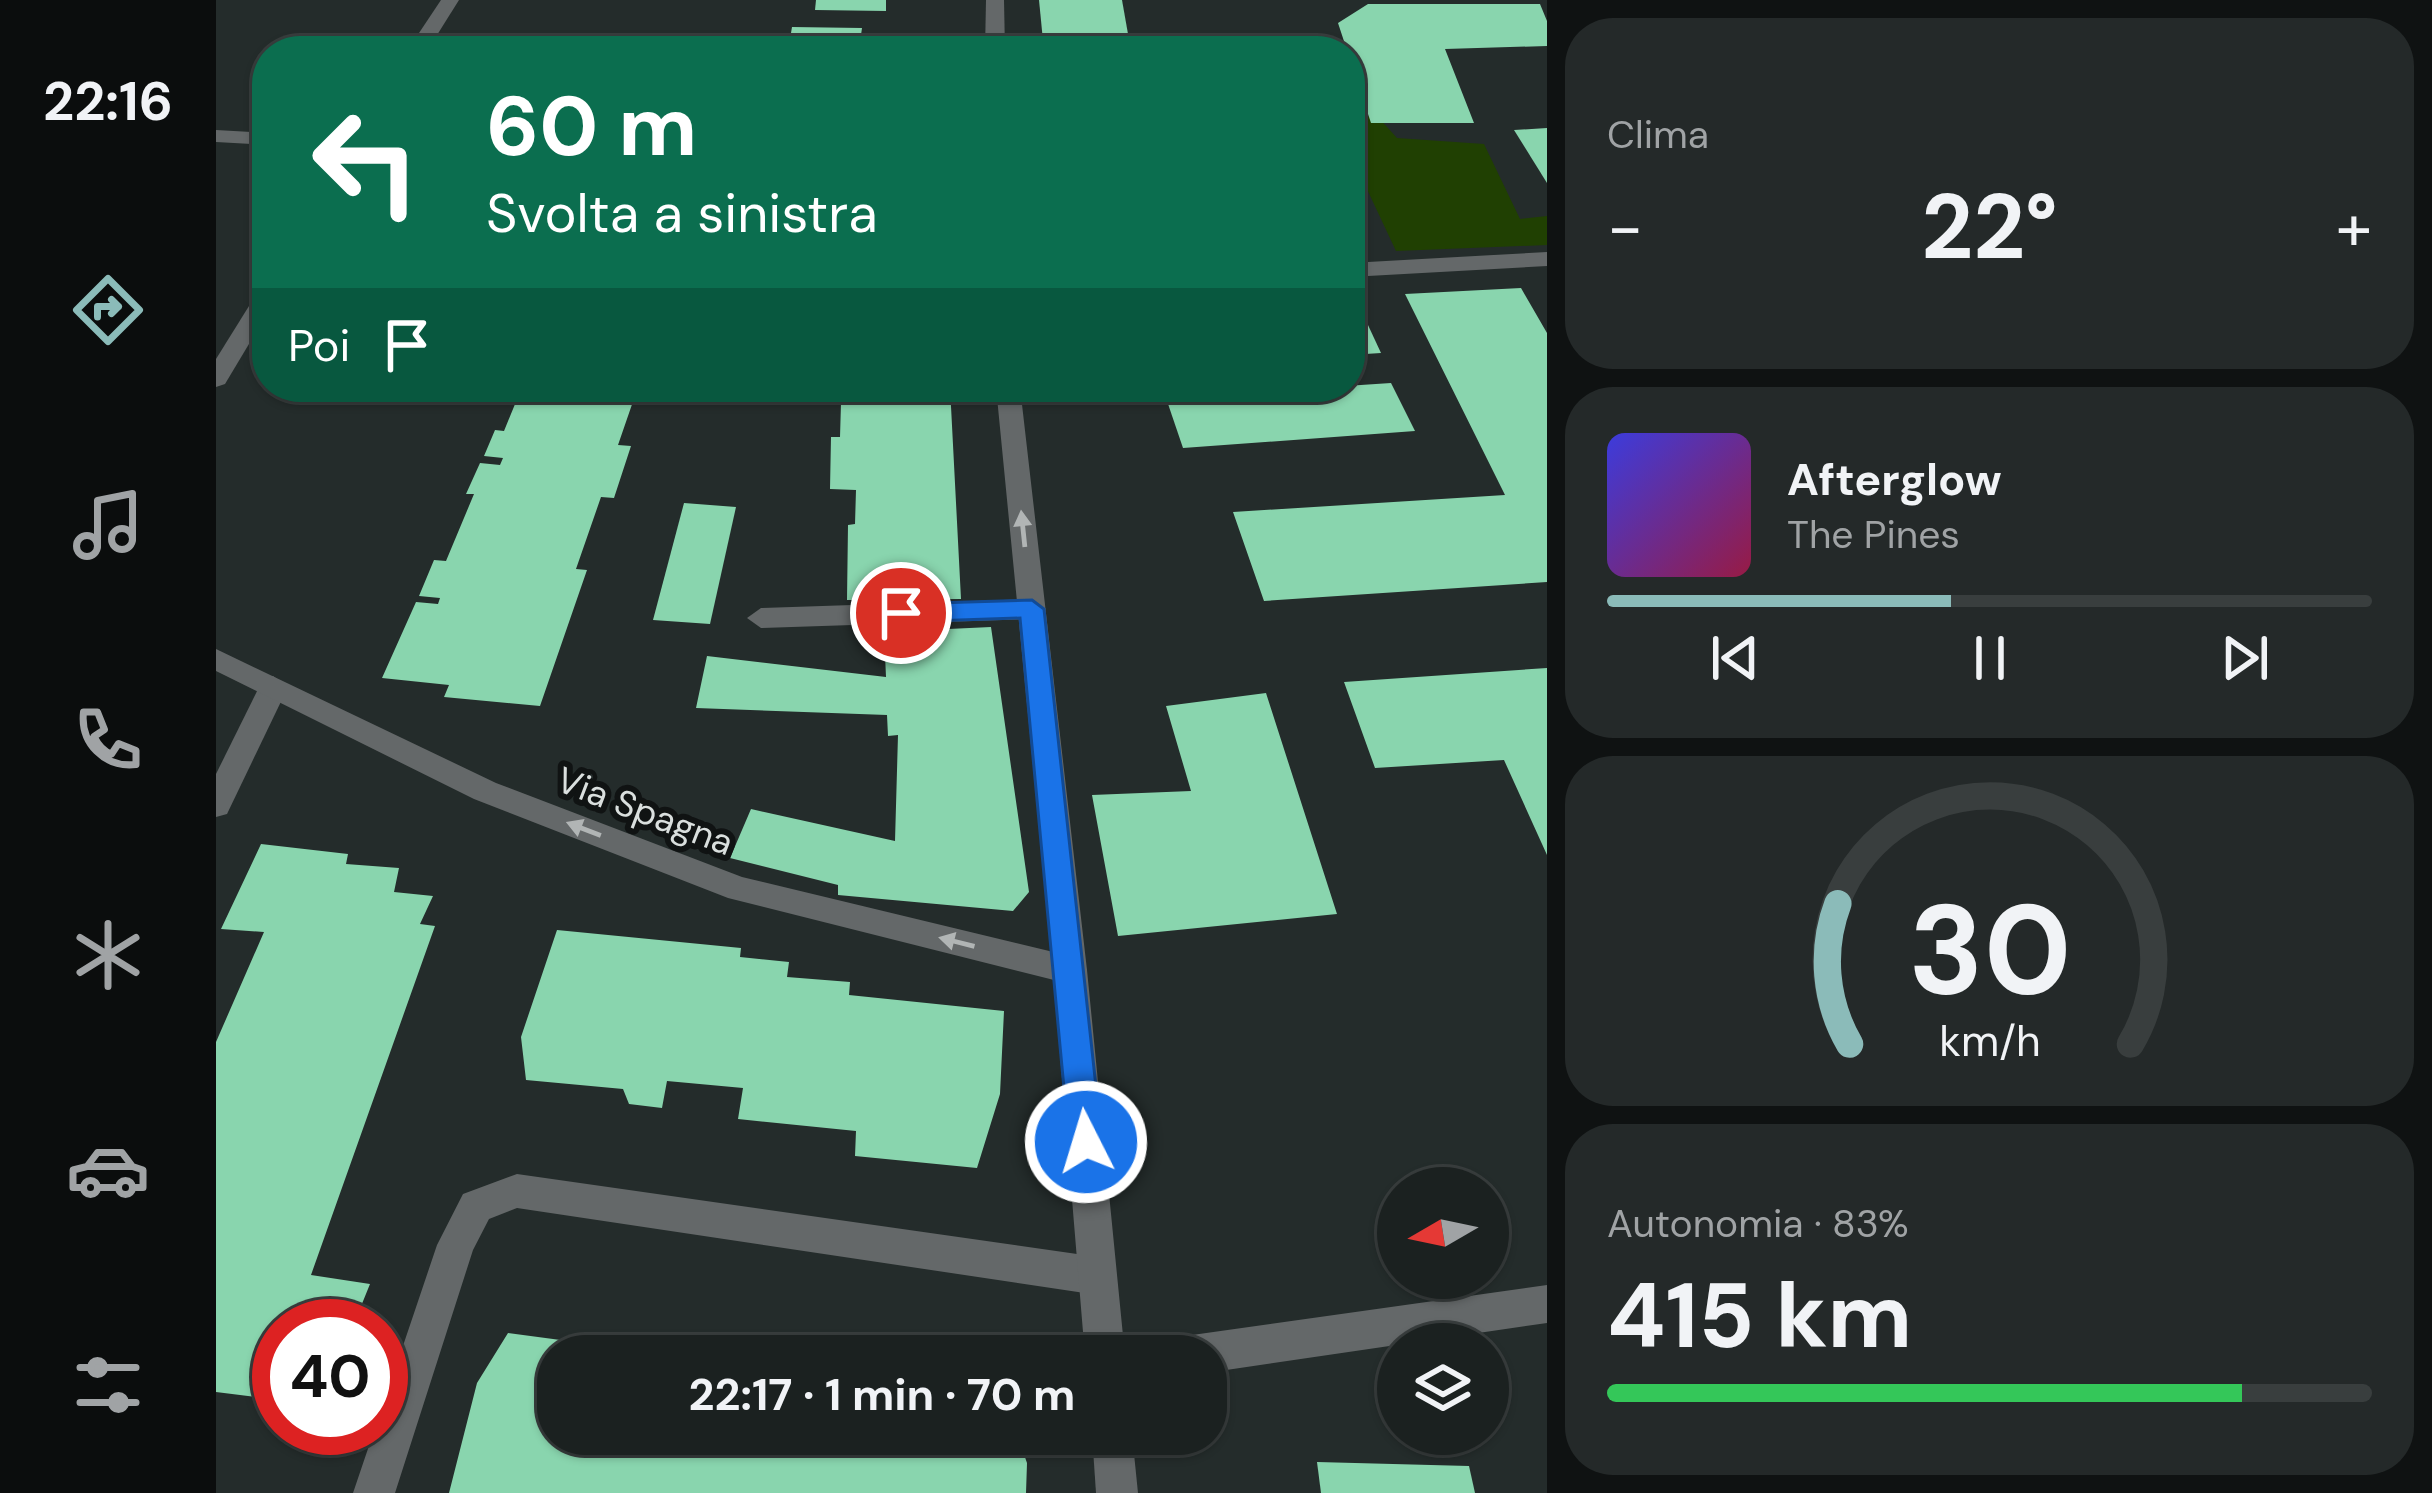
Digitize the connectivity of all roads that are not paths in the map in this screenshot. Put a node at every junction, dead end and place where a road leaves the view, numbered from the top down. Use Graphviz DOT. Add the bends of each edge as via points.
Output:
graph roads {
  1 [pos="450,0"];
  2 [pos="995,0"];
  3 [pos="427,36"];
  4 [pos="995,36"];
  5 [pos="216,136"];
  6 [pos="252,138"];
  7 [pos="1547,259"];
  8 [pos="1365,269"];
  9 [pos="252,320"];
  10 [pos="216,379"];
  11 [pos="1010,402"];
  12 [pos="1032,609"];
  13 [pos="761,618"];
  14 [pos="216,659"];
  15 [pos="273,687"];
  16 [pos="216,805"];
  17 [pos="1070,970"];
  18 [pos="1097,1276"];
  19 [pos="1547,1304"];
  20 [pos="1103,1335"];
  21 [pos="1227,1350"];
  22 [pos="1114,1455"];
  23 [pos="374,1493"];
  24 [pos="1118,1493"];
  1 -- 3 [label="street"];
  2 -- 4 [label="street"];
  5 -- 6 [label="street"];
  7 -- 8 [label="street"];
  9 -- 10 [label="street"];
  12 -- 11 [label="street, one-way"];
  12 -- 13 [label="street"];
  12 -- 17 [label="street"];
  14 -- 15 [label="street, Via Spagna"];
  15 -- 16 [label="street"];
  17 -- 15 [label="street, Via Spagna, one-way" via="739,889 485,790"];
  17 -- 18 [label="street"];
  18 -- 20 [label="street"];
  18 -- 23 [label="street" via="517,1191 476,1207 456,1245"];
  19 -- 21 [label="street"];
  22 -- 24 [label="street"];
}
